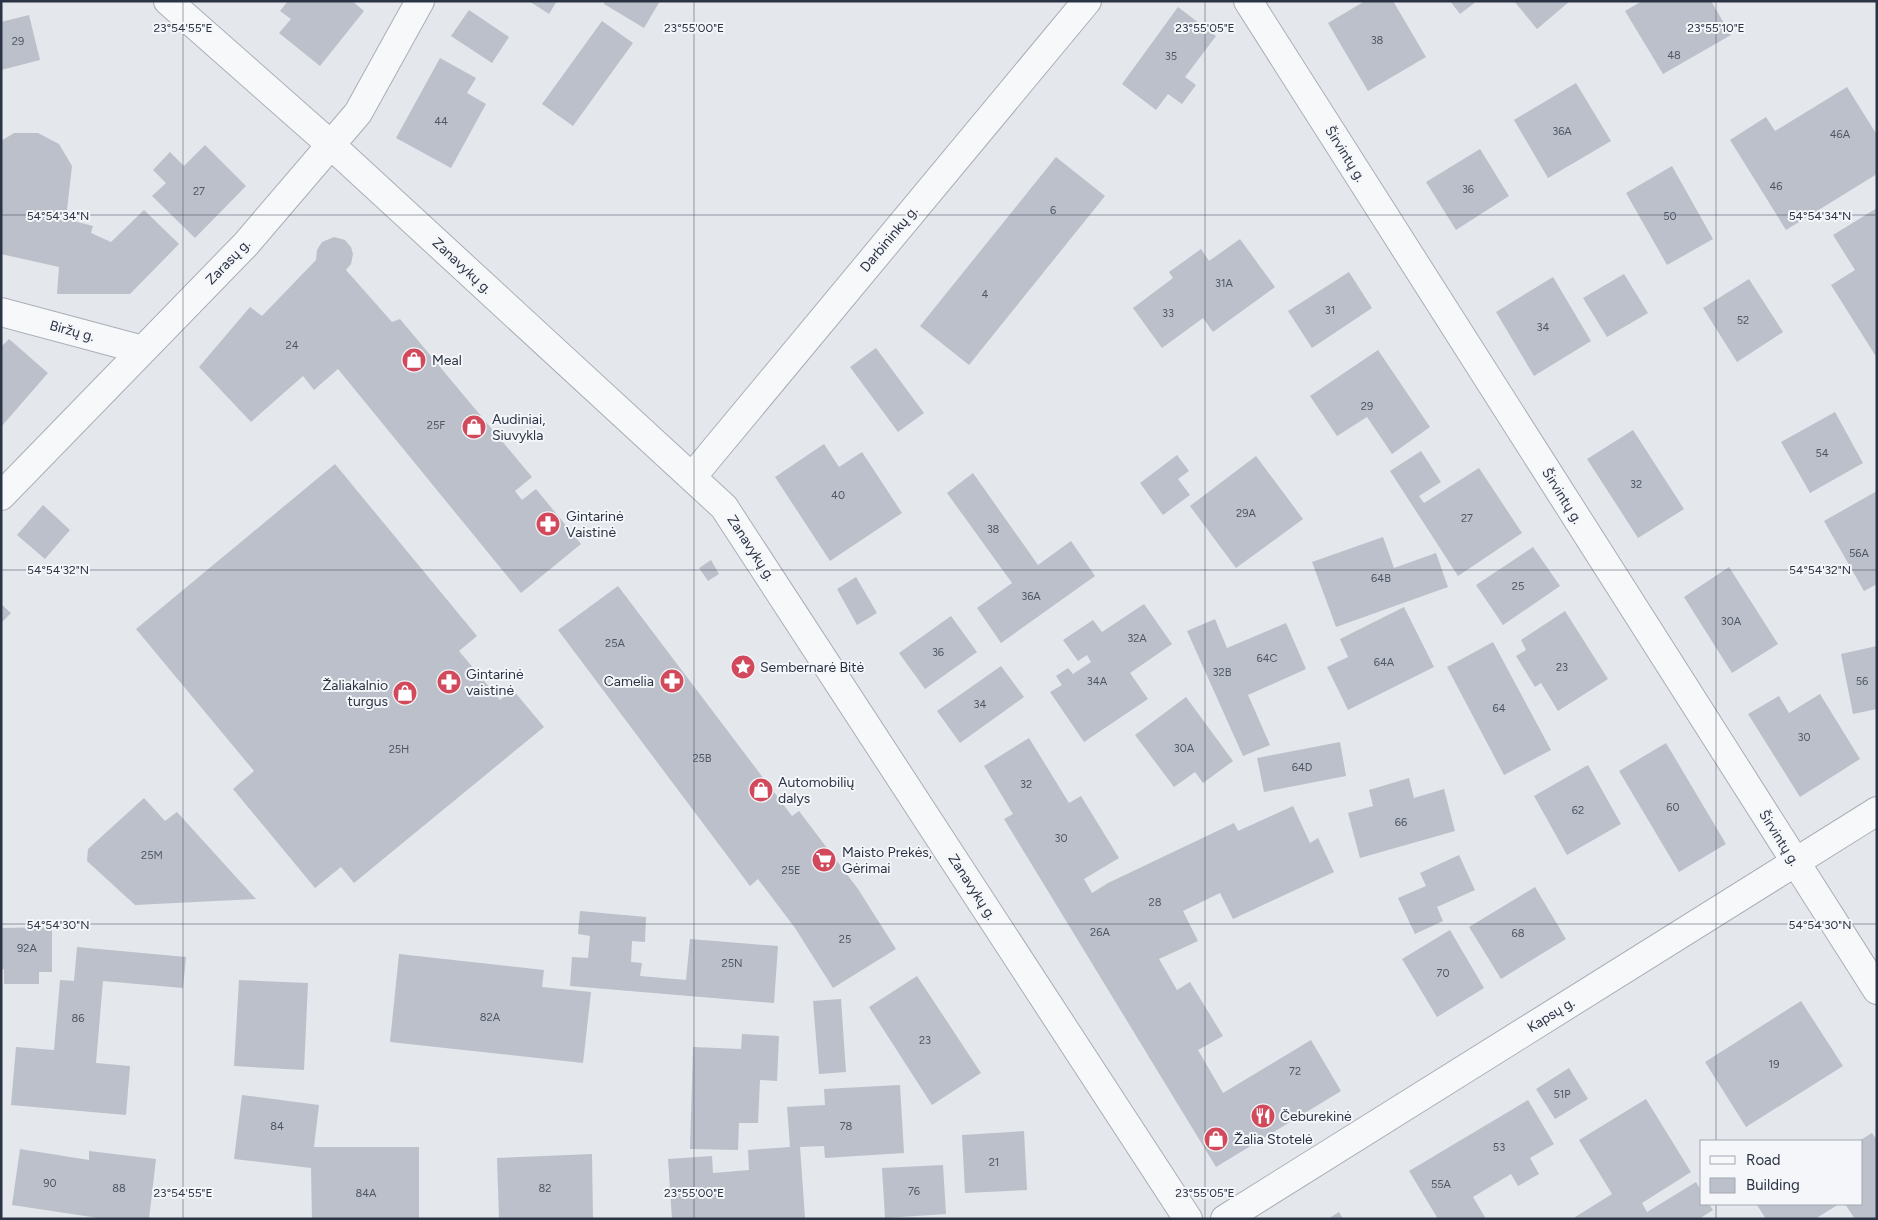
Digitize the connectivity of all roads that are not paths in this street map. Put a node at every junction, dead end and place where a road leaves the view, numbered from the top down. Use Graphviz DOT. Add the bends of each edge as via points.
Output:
graph roads {
  1 [pos="168,1"];
  2 [pos="420,1"];
  3 [pos="1087,1"];
  4 [pos="1248,1"];
  5 [pos="331,145"];
  6 [pos="1,312"];
  7 [pos="143,350"];
  8 [pos="692,477"];
  9 [pos="1,496"];
  10 [pos="1877,811"];
  11 [pos="1795,863"];
  12 [pos="1877,990"];
  13 [pos="1188,1219"];
  14 [pos="1224,1219"];
  1 -- 5 [label="street, Zanavykų g."];
  2 -- 5 [label="street, Zarasų g." via="358,113"];
  3 -- 8 [label="street, Darbininkų g."];
  4 -- 11 [label="street, Širvintų g."];
  5 -- 7 [label="street, Zarasų g." via="246,244"];
  5 -- 8 [label="street, Zanavykų g."];
  6 -- 7 [label="street, Biržų g."];
  7 -- 9 [label="street, Zarasų g."];
  8 -- 13 [label="street, Zanavykų g." via="724,507"];
  10 -- 11 [label="street, Kapsų g."];
  11 -- 12 [label="street, Širvintų g."];
  11 -- 14 [label="street, Kapsų g."];
}
